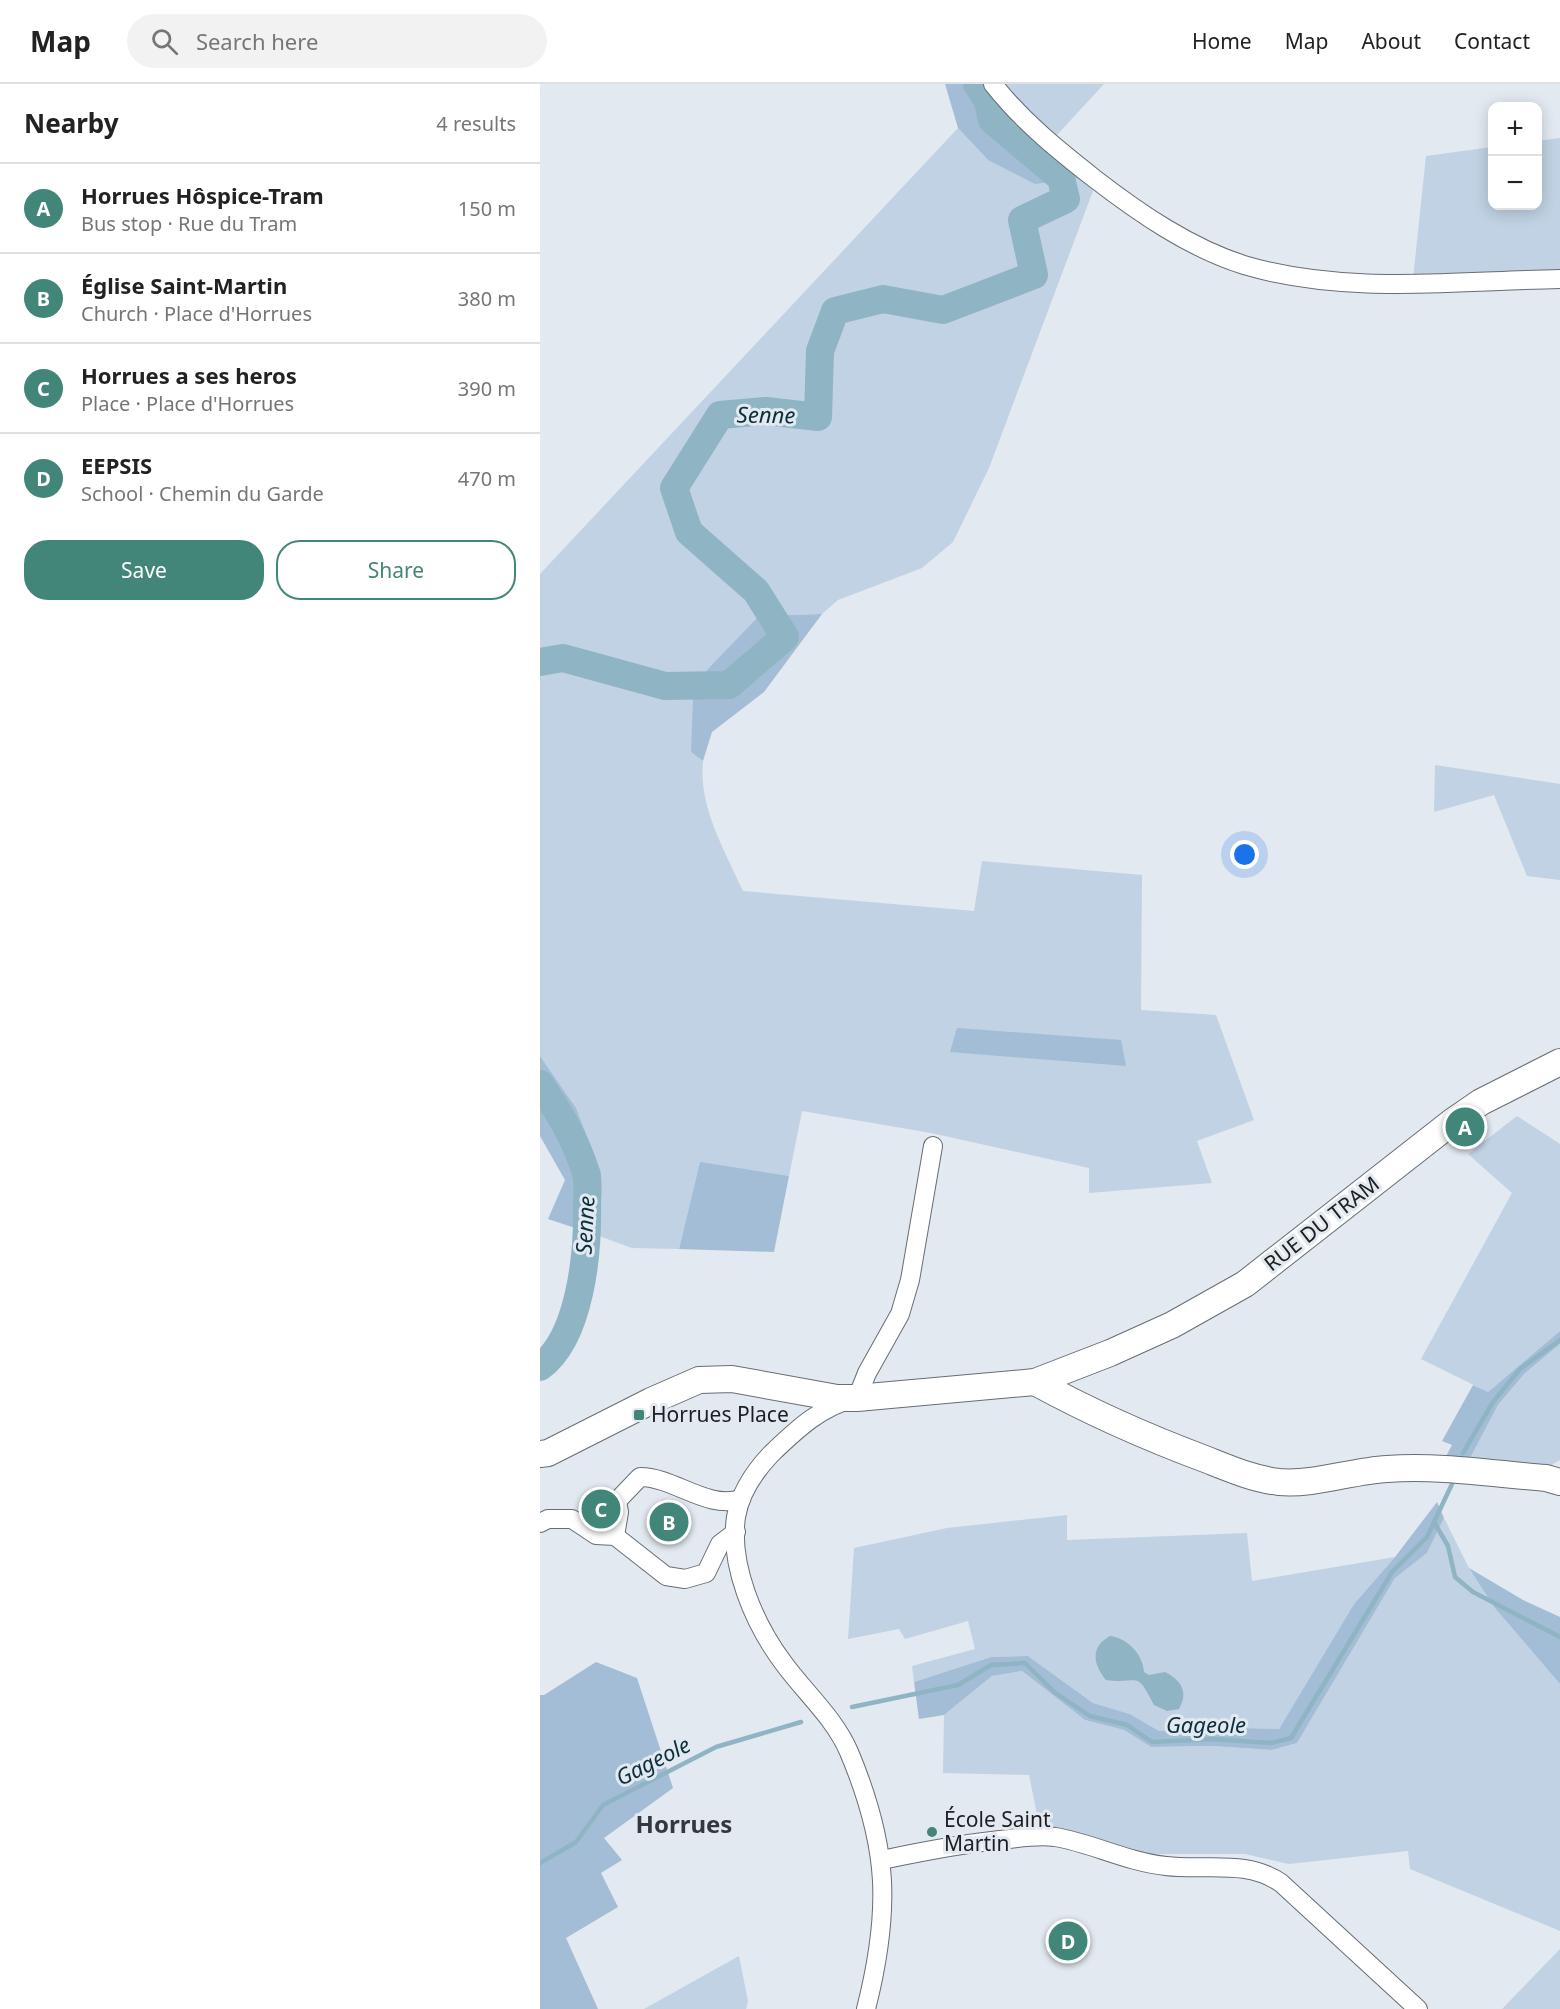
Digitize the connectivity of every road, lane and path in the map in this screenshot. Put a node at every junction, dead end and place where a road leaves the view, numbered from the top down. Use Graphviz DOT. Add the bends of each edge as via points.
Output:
graph roads {
  1 [pos="993,84"];
  2 [pos="1560,279"];
  3 [pos="1560,1062"];
  4 [pos="933,1146"];
  5 [pos="1035,1382"];
  6 [pos="857,1398"];
  7 [pos="540,1454"];
  8 [pos="1560,1482"];
  9 [pos="741,1499"];
  10 [pos="544,1521"];
  11 [pos="736,1532"];
  12 [pos="615,1536"];
  13 [pos="882,1860"];
  14 [pos="866,2009"];
  15 [pos="1418,2009"];
  1 -- 2 [label="street" via="1043,137 1114,194 1176,233 1243,264 1349,281"];
  3 -- 5 [label="street, RUE DU TRAM" via="1481,1102 1452,1122 1245,1284 1172,1325"];
  4 -- 6 [label="street" via="910,1280 900,1314"];
  5 -- 6 [label="street, RUE DU TRAM"];
  5 -- 8 [label="street" via="1157,1441 1254,1477 1279,1482 1386,1469 1424,1469"];
  6 -- 7 [label="street, RUE DU TRAM" via="837,1398 732,1379 699,1380"];
  6 -- 9 [label="street" via="824,1409 784,1442 752,1478"];
  9 -- 11 [label="street"];
  9 -- 12 [label="street" via="708,1497 652,1477 640,1477 617,1501"];
  10 -- 12 [label="street" via="572,1519 596,1535"];
  11 -- 12 [label="street" via="720,1544 706,1573 685,1579 666,1576"];
  11 -- 13 [label="street" via="740,1565 754,1612 781,1661 843,1739"];
  13 -- 14 [label="street" via="882,1941"];
  13 -- 15 [label="street" via="1037,1836 1055,1837 1148,1864 1198,1869 1250,1868 1265,1873 1289,1891"];
}
